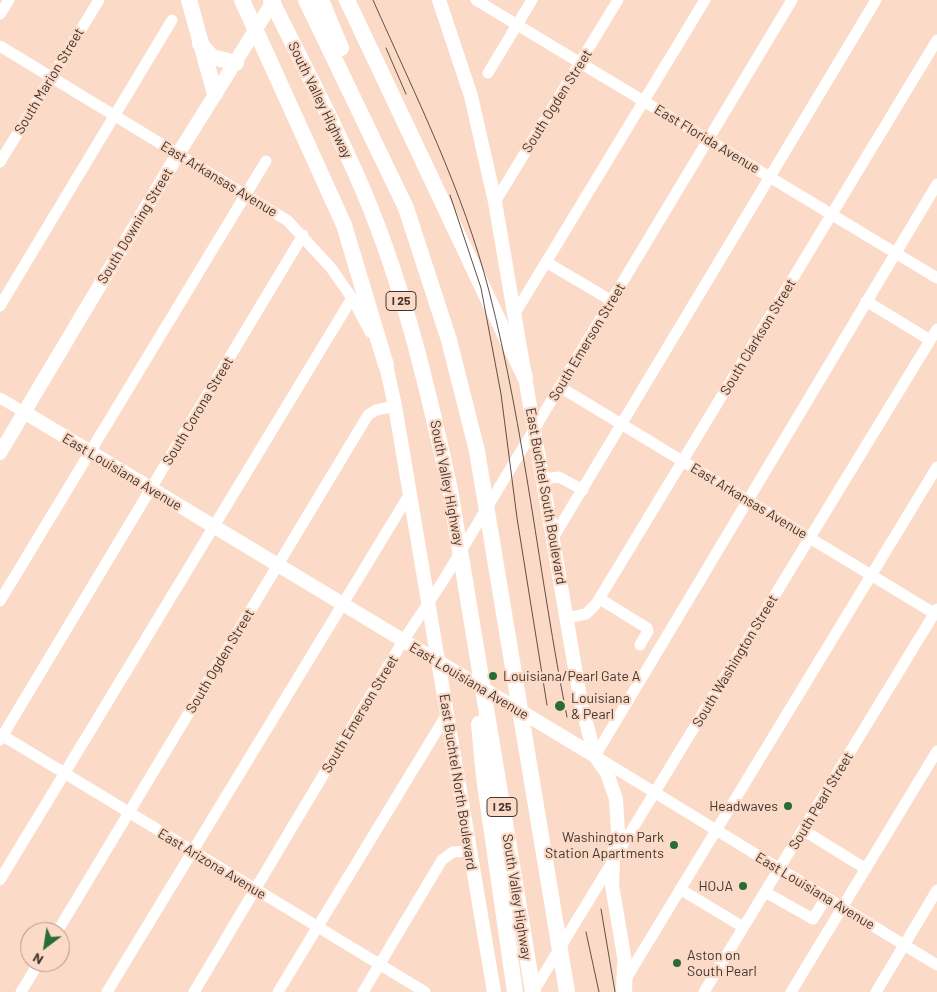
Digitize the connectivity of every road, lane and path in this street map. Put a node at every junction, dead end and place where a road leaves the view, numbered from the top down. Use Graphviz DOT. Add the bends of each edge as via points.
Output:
graph roads {
  1 [pos="9,0"];
  2 [pos="99,0"];
  3 [pos="189,0"];
  4 [pos="242,0"];
  5 [pos="273,0"];
  6 [pos="306,0"];
  7 [pos="321,0"];
  8 [pos="347,0"];
  9 [pos="476,0"];
  10 [pos="532,0"];
  11 [pos="618,0"];
  12 [pos="704,0"];
  13 [pos="792,0"];
  14 [pos="876,0"];
  15 [pos="441,2"];
  16 [pos="0,14"];
  17 [pos="172,20"];
  18 [pos="517,25"];
  19 [pos="937,40"];
  20 [pos="199,42"];
  21 [pos="0,46"];
  22 [pos="239,57"];
  23 [pos="580,63"];
  24 [pos="488,73"];
  25 [pos="51,77"];
  26 [pos="215,94"];
  27 [pos="644,101"];
  28 [pos="114,116"];
  29 [pos="708,140"];
  30 [pos="178,154"];
  31 [pos="266,161"];
  32 [pos="0,162"];
  33 [pos="770,177"];
  34 [pos="937,184"];
  35 [pos="245,195"];
  36 [pos="495,202"];
  37 [pos="406,208"];
  38 [pos="832,215"];
  39 [pos="303,234"];
  40 [pos="895,253"];
  41 [pos="546,262"];
  42 [pos="937,278"];
  43 [pos="352,298"];
  44 [pos="612,300"];
  45 [pos="866,302"];
  46 [pos="0,306"];
  47 [pos="514,315"];
  48 [pos="937,329"];
  49 [pos="930,340"];
  50 [pos="386,365"];
  51 [pos="525,377"];
  52 [pos="560,387"];
  53 [pos="0,398"];
  54 [pos="395,406"];
  55 [pos="24,412"];
  56 [pos="622,424"];
  57 [pos="534,430"];
  58 [pos="90,452"];
  59 [pos="0,454"];
  60 [pos="683,461"];
  61 [pos="937,467"];
  62 [pos="542,479"];
  63 [pos="152,489"];
  64 [pos="582,490"];
  65 [pos="409,494"];
  66 [pos="747,500"];
  67 [pos="212,526"];
  68 [pos="553,538"];
  69 [pos="810,538"];
  70 [pos="278,565"];
  71 [pos="872,576"];
  72 [pos="600,599"];
  73 [pos="0,601"];
  74 [pos="428,602"];
  75 [pos="341,604"];
  76 [pos="936,613"];
  77 [pos="567,618"];
  78 [pos="471,622"];
  79 [pos="403,641"];
  80 [pos="640,645"];
  81 [pos="438,663"];
  82 [pos="447,714"];
  83 [pos="1,737"];
  84 [pos="937,751"];
  85 [pos="595,756"];
  86 [pos="65,774"];
  87 [pos="655,793"];
  88 [pos="129,814"];
  89 [pos="803,830"];
  90 [pos="716,831"];
  91 [pos="469,851"];
  92 [pos="192,852"];
  93 [pos="613,861"];
  94 [pos="779,869"];
  95 [pos="866,869"];
  96 [pos="548,877"];
  97 [pos="0,880"];
  98 [pos="255,890"];
  99 [pos="680,890"];
  100 [pos="937,890"];
  101 [pos="765,892"];
  102 [pos="826,898"];
  103 [pos="842,908"];
  104 [pos="63,922"];
  105 [pos="317,927"];
  106 [pos="743,927"];
  107 [pos="904,945"];
  108 [pos="379,964"];
  109 [pos="937,965"];
  110 [pos="33,972"];
  111 [pos="625,978"];
  112 [pos="20,992"];
  113 [pos="107,992"];
  114 [pos="194,992"];
  115 [pos="278,992"];
  116 [pos="363,992"];
  117 [pos="425,992"];
  118 [pos="494,992"];
  119 [pos="515,992"];
  120 [pos="533,992"];
  121 [pos="566,992"];
  122 [pos="575,992"];
  123 [pos="630,992"];
  124 [pos="704,992"];
  125 [pos="791,992"];
  126 [pos="876,992"];
  1 -- 16 [label="street"];
  2 -- 25 [label="street, South Marion Street"];
  3 -- 20 [label="highway"];
  4 -- 50 [label="highway" via="344,225"];
  5 -- 22 [label="main road, South Downing Street"];
  5 -- 78 [label="highway, South Valley Highway / I 25" via="356,175 389,260 433,410 450,490"];
  6 -- 37 [label="highway, I 25"];
  7 -- 37 [label="highway"];
  8 -- 51 [label="highway"];
  9 -- 18 [label="street, East Florida Avenue"];
  10 -- 18 [label="street"];
  11 -- 23 [label="street, South Ogden Street"];
  12 -- 27 [label="street"];
  13 -- 29 [label="street, South Emerson Street"];
  14 -- 33 [label="street"];
  15 -- 36 [label="main road, East Buchtel South Boulevard" via="471,96"];
  17 -- 28 [label="street"];
  18 -- 23 [label="street, East Florida Avenue"];
  18 -- 24 [label="street"];
  19 -- 38 [label="street, South Clarkson Street"];
  20 -- 22 [label="highway" via="212,57"];
  20 -- 26 [label="highway"];
  21 -- 25 [label="street, East Arkansas Avenue"];
  22 -- 26 [label="main road, South Downing Street"];
  23 -- 27 [label="street, East Florida Avenue"];
  23 -- 36 [label="street, South Ogden Street"];
  25 -- 28 [label="street, East Arkansas Avenue"];
  25 -- 32 [label="street, South Marion Street"];
  26 -- 30 [label="main road, South Downing Street"];
  27 -- 29 [label="street, East Florida Avenue"];
  27 -- 41 [label="street"];
  28 -- 30 [label="street, East Arkansas Avenue"];
  28 -- 46 [label="street"];
  29 -- 33 [label="street, East Florida Avenue"];
  29 -- 44 [label="street, South Emerson Street"];
  30 -- 35 [label="street, East Arkansas Avenue"];
  30 -- 55 [label="main road, South Downing Street"];
  31 -- 35 [label="street"];
  33 -- 38 [label="street, East Florida Avenue"];
  33 -- 56 [label="street"];
  34 -- 40 [label="street"];
  35 -- 39 [label="street, East Arkansas Avenue"];
  35 -- 58 [label="street"];
  36 -- 47 [label="main road, East Buchtel South Boulevard"];
  37 -- 96 [label="highway, I 25" via="449,340 477,451"];
  38 -- 40 [label="street, East Florida Avenue"];
  38 -- 60 [label="street, South Clarkson Street"];
  39 -- 43 [label="street, East Arkansas Avenue"];
  39 -- 63 [label="street, South Corona Street"];
  40 -- 42 [label="street, East Florida Avenue"];
  40 -- 45 [label="street"];
  41 -- 44 [label="street"];
  41 -- 47 [label="street"];
  43 -- 50 [label="street, East Arkansas Avenue"];
  43 -- 67 [label="street"];
  44 -- 52 [label="street, South Emerson Street"];
  45 -- 49 [label="street"];
  45 -- 66 [label="street"];
  47 -- 51 [label="main road, East Buchtel South Boulevard"];
  48 -- 49 [label="street, South Washington Street"];
  49 -- 69 [label="street, South Washington Street"];
  50 -- 54 [label="main road, East Buchtel North Boulevard"];
  51 -- 57 [label="main road, East Buchtel South Boulevard"];
  52 -- 56 [label="street, East Arkansas Avenue"];
  52 -- 57 [label="street, South Emerson Street"];
  53 -- 55 [label="street, East Louisiana Avenue"];
  54 -- 65 [label="main road, East Buchtel North Boulevard"];
  54 -- 70 [label="street, South Ogden Street" via="368,415"];
  55 -- 58 [label="main road, East Louisiana Avenue"];
  55 -- 59 [label="main road, South Downing Street"];
  56 -- 60 [label="street, East Arkansas Avenue"];
  56 -- 64 [label="street"];
  57 -- 62 [label="main road, East Buchtel South Boulevard"];
  57 -- 74 [label="street, South Emerson Street"];
  58 -- 63 [label="main road, East Louisiana Avenue"];
  58 -- 73 [label="street"];
  60 -- 66 [label="street, East Arkansas Avenue"];
  60 -- 72 [label="street, South Clarkson Street"];
  61 -- 71 [label="street"];
  62 -- 64 [label="street" via="559,477"];
  62 -- 68 [label="main road, East Buchtel South Boulevard"];
  63 -- 67 [label="main road, East Louisiana Avenue"];
  63 -- 83 [label="street, South Corona Street"];
  64 -- 68 [label="street"];
  65 -- 74 [label="main road, East Buchtel North Boulevard"];
  65 -- 75 [label="street"];
  66 -- 69 [label="street, East Arkansas Avenue"];
  66 -- 85 [label="street"];
  67 -- 70 [label="main road, East Louisiana Avenue"];
  67 -- 86 [label="street"];
  68 -- 77 [label="main road, East Buchtel South Boulevard"];
  69 -- 71 [label="street, East Arkansas Avenue"];
  69 -- 87 [label="street, South Washington Street"];
  70 -- 75 [label="main road, East Louisiana Avenue"];
  70 -- 88 [label="street, South Ogden Street"];
  71 -- 76 [label="street, East Arkansas Avenue"];
  71 -- 90 [label="street"];
  72 -- 77 [label="street, South Clarkson Street" via="586,614"];
  72 -- 80 [label="street" via="647,628"];
  74 -- 79 [label="street, South Emerson Street"];
  74 -- 81 [label="main road, East Buchtel North Boulevard"];
  75 -- 79 [label="main road, East Louisiana Avenue"];
  75 -- 92 [label="street"];
  76 -- 89 [label="street, South Pearl Street"];
  77 -- 85 [label="main road, East Buchtel South Boulevard" via="581,703"];
  78 -- 119 [label="highway" via="484,777"];
  78 -- 120 [label="highway, South Valley Highway / I 25"];
  79 -- 81 [label="main road, East Louisiana Avenue"];
  79 -- 98 [label="street, South Emerson Street"];
  81 -- 82 [label="main road, East Buchtel North Boulevard"];
  81 -- 85 [label="main road, East Louisiana Avenue"];
  82 -- 91 [label="main road, East Buchtel North Boulevard"];
  82 -- 105 [label="street"];
  83 -- 86 [label="street, East Arizona Avenue"];
  84 -- 95 [label="street"];
  85 -- 87 [label="street, East Louisiana Avenue"];
  85 -- 93 [label="main road, East Buchtel South Boulevard" via="607,773 616,799 618,832"];
  86 -- 88 [label="street, East Arizona Avenue"];
  86 -- 97 [label="street"];
  87 -- 90 [label="street, East Louisiana Avenue"];
  87 -- 93 [label="street, South Washington Street"];
  88 -- 92 [label="street, East Arizona Avenue"];
  88 -- 104 [label="street, South Ogden Street"];
  89 -- 94 [label="street, South Pearl Street"];
  89 -- 95 [label="street"];
  90 -- 94 [label="street, East Louisiana Avenue"];
  90 -- 99 [label="street"];
  91 -- 108 [label="street" via="453,852 442,860"];
  91 -- 118 [label="main road, East Buchtel North Boulevard"];
  92 -- 98 [label="street, East Arizona Avenue"];
  92 -- 113 [label="street"];
  93 -- 111 [label="main road, East Buchtel South Boulevard" via="614,899"];
  93 -- 120 [label="street, South Washington Street"];
  94 -- 101 [label="street, South Pearl Street"];
  94 -- 102 [label="street, East Louisiana Avenue"];
  95 -- 103 [label="street"];
  96 -- 121 [label="highway, I 25"];
  96 -- 122 [label="highway"];
  98 -- 105 [label="street, East Arizona Avenue"];
  98 -- 114 [label="street, South Emerson Street"];
  99 -- 106 [label="street"];
  99 -- 111 [label="street"];
  100 -- 107 [label="street"];
  101 -- 102 [label="street" via="813,919"];
  101 -- 106 [label="street, South Pearl Street"];
  102 -- 103 [label="street, East Louisiana Avenue"];
  103 -- 107 [label="street, East Louisiana Avenue"];
  103 -- 125 [label="street"];
  105 -- 108 [label="street, East Arizona Avenue"];
  105 -- 115 [label="street"];
  106 -- 124 [label="street, South Pearl Street"];
  107 -- 109 [label="street, East Louisiana Avenue"];
  107 -- 126 [label="street"];
  108 -- 116 [label="street"];
  108 -- 117 [label="street, East Arizona Avenue"];
  110 -- 112 [label="street"];
  111 -- 123 [label="main road, East Buchtel South Boulevard"];
}
